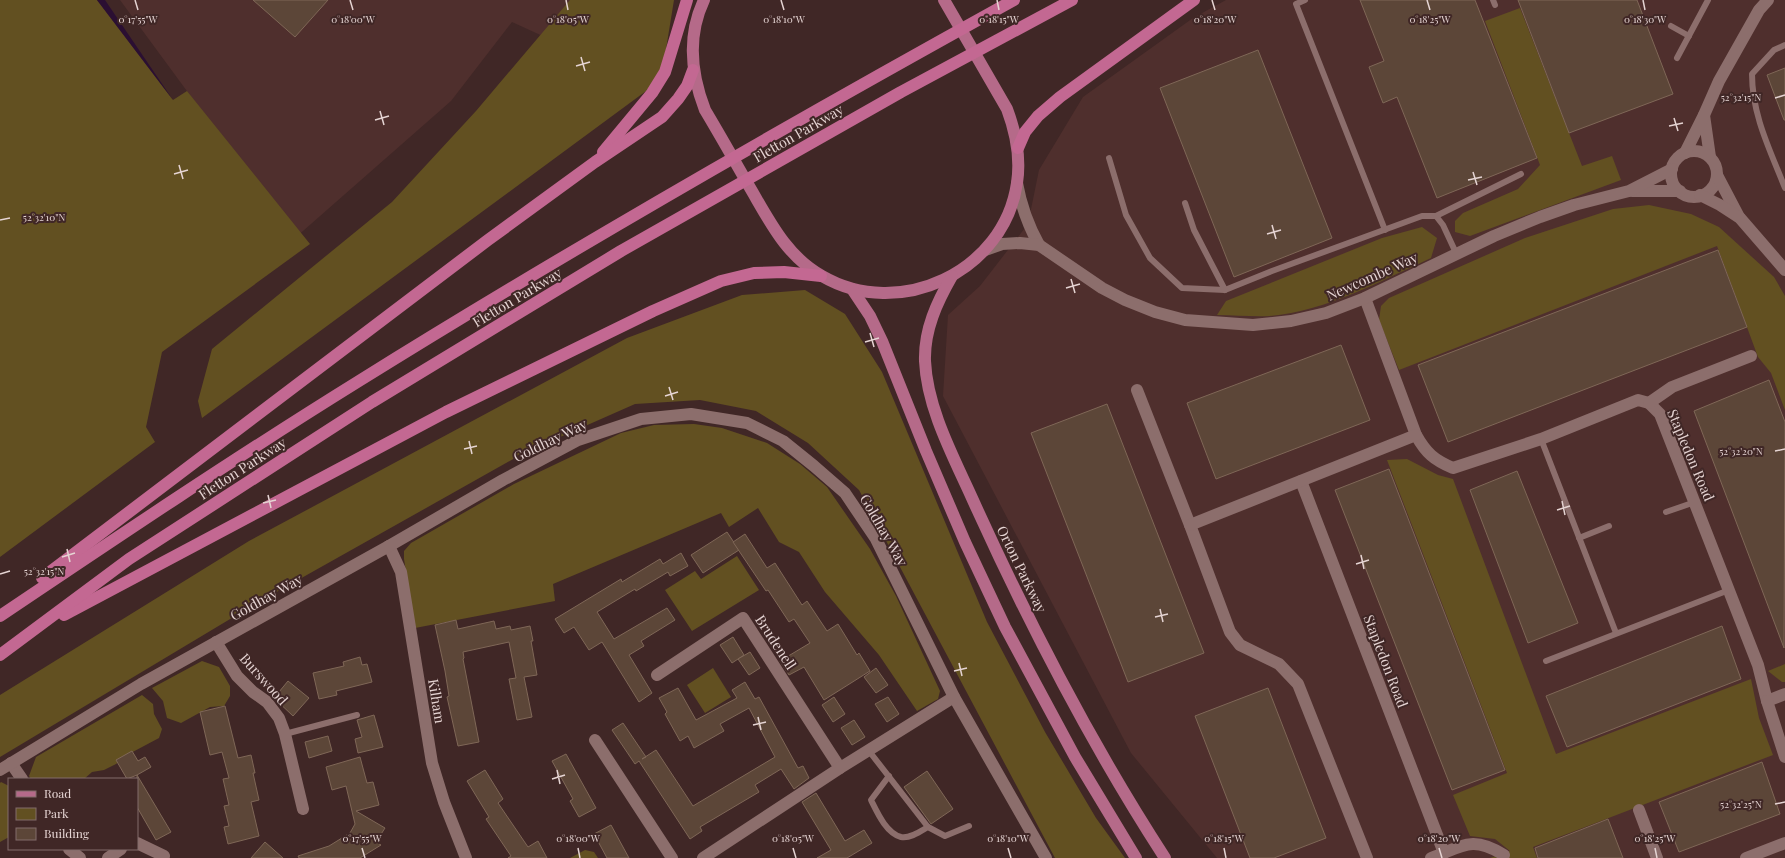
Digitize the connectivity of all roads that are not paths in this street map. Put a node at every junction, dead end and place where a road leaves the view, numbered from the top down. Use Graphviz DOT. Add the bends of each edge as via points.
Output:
graph roads {
  1 [pos="687,0"];
  2 [pos="704,0"];
  3 [pos="944,0"];
  4 [pos="1014,0"];
  5 [pos="1072,0"];
  6 [pos="1194,0"];
  7 [pos="1306,0"];
  8 [pos="1708,0"];
  9 [pos="1768,0"];
  10 [pos="1671,26"];
  11 [pos="1689,36"];
  12 [pos="1785,45"];
  13 [pos="1677,58"];
  14 [pos="693,70"];
  15 [pos="1704,115"];
  16 [pos="1018,148"];
  17 [pos="1685,153"];
  18 [pos="1710,157"];
  19 [pos="1109,158"];
  20 [pos="595,162"];
  21 [pos="1672,169"];
  22 [pos="1521,174"];
  23 [pos="1717,175"];
  24 [pos="1017,183"];
  25 [pos="1785,188"];
  26 [pos="1629,191"];
  27 [pos="1680,191"];
  28 [pos="1700,195"];
  29 [pos="1185,203"];
  30 [pos="1436,216"];
  31 [pos="1740,218"];
  32 [pos="1385,230"];
  33 [pos="1039,245"];
  34 [pos="985,250"];
  35 [pos="1456,253"];
  36 [pos="1785,270"];
  37 [pos="821,276"];
  38 [pos="952,276"];
  39 [pos="852,289"];
  40 [pos="1225,290"];
  41 [pos="1365,298"];
  42 [pos="1751,356"];
  43 [pos="1137,390"];
  44 [pos="1649,402"];
  45 [pos="1416,435"];
  46 [pos="1541,438"];
  47 [pos="1301,481"];
  48 [pos="1695,502"];
  49 [pos="1666,512"];
  50 [pos="1190,525"];
  51 [pos="1609,526"];
  52 [pos="1579,538"];
  53 [pos="389,546"];
  54 [pos="1729,590"];
  55 [pos="0,610"];
  56 [pos="0,616"];
  57 [pos="31,633"];
  58 [pos="1616,633"];
  59 [pos="216,642"];
  60 [pos="0,655"];
  61 [pos="1546,662"];
  62 [pos="657,675"];
  63 [pos="1785,694"];
  64 [pos="954,696"];
  65 [pos="1767,701"];
  66 [pos="357,716"];
  67 [pos="285,734"];
  68 [pos="594,740"];
  69 [pos="870,751"];
  70 [pos="1785,757"];
  71 [pos="11,763"];
  72 [pos="840,768"];
  73 [pos="0,770"];
  74 [pos="889,776"];
  75 [pos="21,778"];
  76 [pos="303,809"];
  77 [pos="1639,810"];
  78 [pos="969,826"];
  79 [pos="928,827"];
  80 [pos="138,843"];
  81 [pos="1785,843"];
  82 [pos="70,850"];
  83 [pos="120,850"];
  84 [pos="1444,853"];
  85 [pos="1504,855"];
  86 [pos="164,856"];
  87 [pos="80,858"];
  88 [pos="108,858"];
  89 [pos="466,858"];
  90 [pos="672,858"];
  91 [pos="703,858"];
  92 [pos="1046,858"];
  93 [pos="1136,858"];
  94 [pos="1165,858"];
  95 [pos="1367,858"];
  96 [pos="1430,858"];
  97 [pos="1657,858"];
  98 [pos="1746,858"];
  1 -- 20 [label="highway" via="665,72 652,93"];
  2 -- 14 [label="main road" via="695,27"];
  3 -- 16 [label="main road" via="1007,109"];
  4 -- 56 [label="highway, Fletton Parkway" via="608,231 359,381"];
  5 -- 57 [label="highway, Fletton Parkway" via="894,96 581,276 372,402 129,559"];
  6 -- 16 [label="highway" via="1060,97 1038,116 1025,132"];
  7 -- 32 [label="lane" via="1296,4"];
  8 -- 11 [label="lane"];
  9 -- 15 [label="street" via="1742,38"];
  10 -- 11 [label="lane"];
  11 -- 13 [label="lane"];
  12 -- 25 [label="lane" via="1774,50 1752,74 1752,94 1756,115"];
  14 -- 20 [label="highway" via="678,100 662,117"];
  14 -- 37 [label="main road" via="705,110 774,229 795,256"];
  15 -- 17 [label="street"];
  15 -- 18 [label="street"];
  16 -- 24 [label="main road"];
  17 -- 18 [label="street" via="1698,151"];
  17 -- 21 [label="street" via="1674,162"];
  18 -- 23 [label="street"];
  19 -- 40 [label="lane" via="1126,215 1150,258 1182,288"];
  20 -- 55 [label="highway" via="488,240"];
  21 -- 26 [label="street, Newcombe Way"];
  21 -- 27 [label="street" via="1673,181"];
  22 -- 30 [label="lane"];
  23 -- 28 [label="street" via="1712,188"];
  23 -- 31 [label="street"];
  24 -- 33 [label="street, Newcombe Way" via="1028,226"];
  24 -- 34 [label="main road" via="1006,219"];
  26 -- 27 [label="street, Newcombe Way"];
  26 -- 35 [label="street, Newcombe Way" via="1540,217"];
  27 -- 28 [label="street" via="1693,196"];
  28 -- 31 [label="street"];
  29 -- 40 [label="lane" via="1194,230"];
  30 -- 32 [label="lane" via="1422,216"];
  30 -- 35 [label="lane"];
  31 -- 36 [label="street"];
  32 -- 40 [label="lane"];
  33 -- 34 [label="street, Newcombe Way" via="1002,244"];
  33 -- 41 [label="street, Newcombe Way" via="1102,288 1125,300 1185,320 1253,325 1291,321 1326,313"];
  34 -- 38 [label="main road"];
  35 -- 41 [label="street, Newcombe Way"];
  37 -- 39 [label="main road"];
  37 -- 57 [label="highway" via="784,272 754,273 720,281 653,310 446,412"];
  38 -- 39 [label="main road" via="934,285 893,294"];
  38 -- 94 [label="main road, Orton Parkway" via="937,301 928,333 925,360 927,383 948,443 983,523 1029,617 1097,747"];
  39 -- 93 [label="main road" via="870,316 882,341 923,445 1005,627 1075,757"];
  41 -- 45 [label="street, Stapledon Road"];
  42 -- 44 [label="street" via="1672,387"];
  43 -- 50 [label="street"];
  44 -- 46 [label="street, Stapledon Road" via="1638,400"];
  44 -- 48 [label="street, Stapledon Road" via="1660,414"];
  45 -- 46 [label="street, Stapledon Road" via="1424,449 1438,462 1453,468"];
  45 -- 47 [label="street"];
  46 -- 52 [label="lane"];
  47 -- 50 [label="street"];
  47 -- 84 [label="street, Stapledon Road"];
  48 -- 49 [label="lane"];
  48 -- 54 [label="street, Stapledon Road"];
  50 -- 95 [label="street" via="1230,632 1240,646 1279,664 1298,684"];
  51 -- 52 [label="lane"];
  52 -- 58 [label="lane"];
  53 -- 59 [label="street, Goldhay Way"];
  53 -- 64 [label="street, Goldhay Way" via="578,440 641,419 691,414 746,423 783,441 845,493 876,539"];
  53 -- 89 [label="street, Kilham" via="401,572 432,763"];
  54 -- 58 [label="lane"];
  54 -- 65 [label="street, Stapledon Road" via="1758,665"];
  57 -- 60 [label="highway, Fletton Parkway"];
  58 -- 61 [label="lane"];
  59 -- 67 [label="street, Burswood" via="237,676 267,702 279,718"];
  59 -- 71 [label="street, Goldhay Way"];
  62 -- 72 [label="street, Brudenell" via="744,618"];
  63 -- 65 [label="street"];
  64 -- 69 [label="street"];
  64 -- 92 [label="street, Goldhay Way"];
  65 -- 70 [label="street, Stapledon Road"];
  66 -- 67 [label="lane"];
  67 -- 76 [label="street, Burswood"];
  68 -- 90 [label="street"];
  69 -- 72 [label="street"];
  69 -- 74 [label="lane"];
  71 -- 73 [label="street, Goldhay Way"];
  71 -- 75 [label="street"];
  72 -- 91 [label="street"];
  74 -- 79 [label="lane"];
  74 -- 79 [label="lane" via="871,800 884,826 901,837"];
  77 -- 97 [label="street"];
  78 -- 79 [label="lane" via="945,836"];
  80 -- 86 [label="street"];
  81 -- 98 [label="street"];
  82 -- 87 [label="street"];
  83 -- 88 [label="street"];
  84 -- 85 [label="street" via="1473,843 1489,846"];
  84 -- 96 [label="street"];
}
